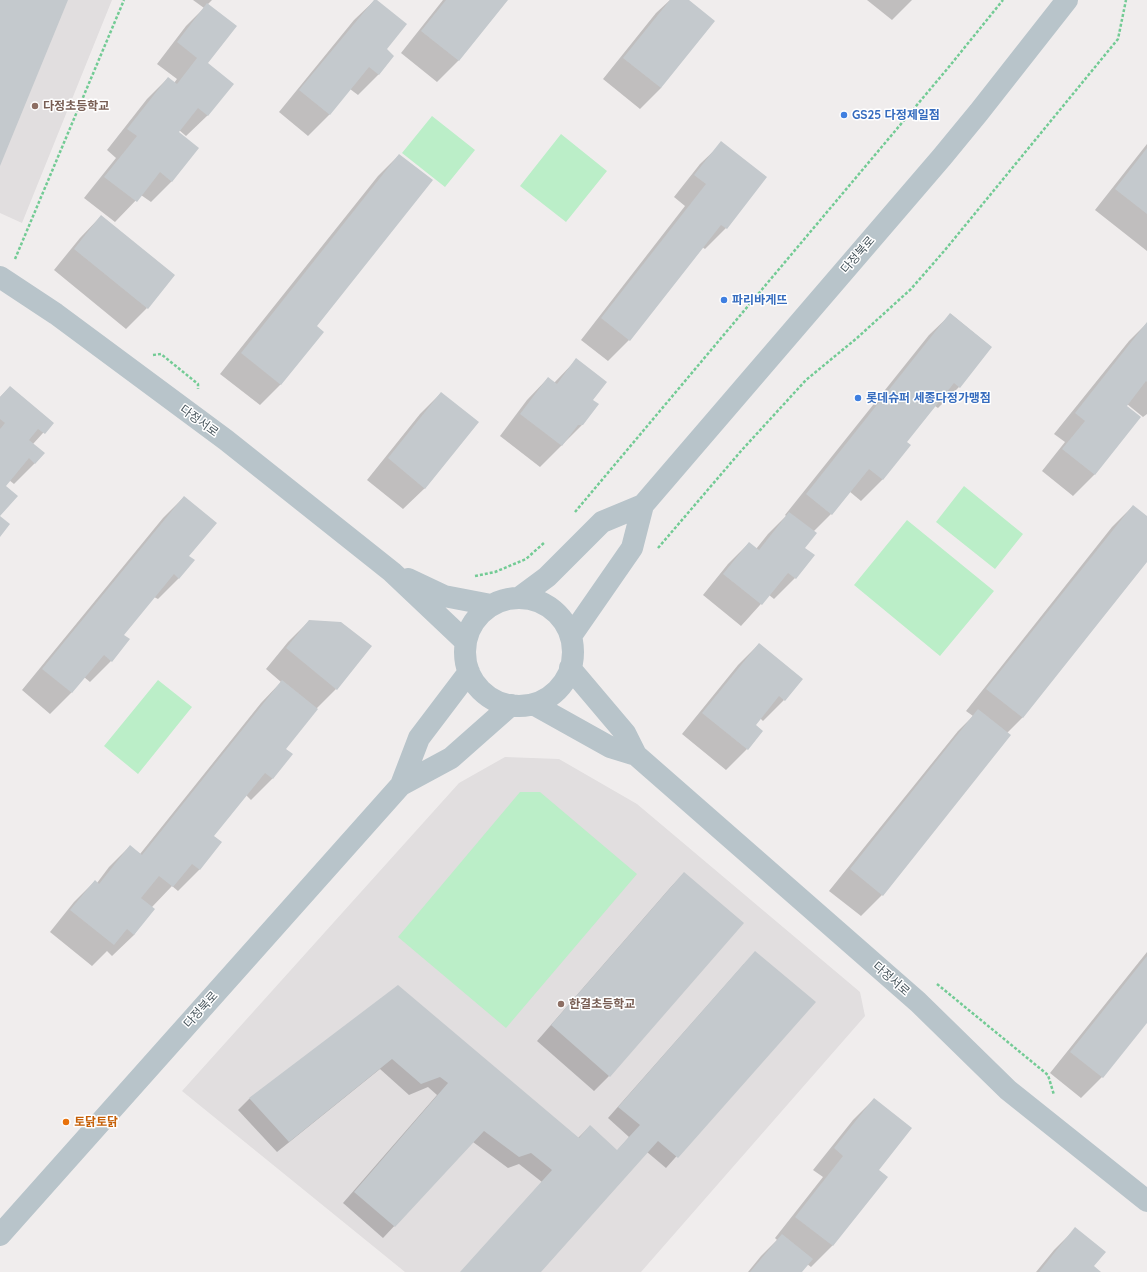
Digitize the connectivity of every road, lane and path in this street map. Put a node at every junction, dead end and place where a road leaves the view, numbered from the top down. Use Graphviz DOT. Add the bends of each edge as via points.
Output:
graph roads {
  1 [pos="124,0"];
  2 [pos="1004,0"];
  3 [pos="1067,0"];
  4 [pos="1126,0"];
  5 [pos="3,278"];
  6 [pos="146,356"];
  7 [pos="198,391"];
  8 [pos="643,504"];
  9 [pos="573,515"];
  10 [pos="547,540"];
  11 [pos="657,548"];
  12 [pos="392,572"];
  13 [pos="472,576"];
  14 [pos="520,598"];
  15 [pos="491,605"];
  16 [pos="571,636"];
  17 [pos="466,642"];
  18 [pos="570,668"];
  19 [pos="469,672"];
  20 [pos="534,704"];
  21 [pos="511,705"];
  22 [pos="636,755"];
  23 [pos="401,785"];
  24 [pos="936,983"];
  25 [pos="1055,1097"];
  26 [pos="1147,1201"];
  27 [pos="0,1235"];
  1 -- 5 [label="path"];
  2 -- 9 [label="path"];
  3 -- 8 [label="street, 다정북로" via="942,157"];
  4 -- 11 [label="path" via="1118,39 945,250 910,289 806,380"];
  5 -- 12 [label="street, 다정서로" via="56,314 226,440"];
  6 -- 7 [label="path" via="161,354 198,384"];
  8 -- 14 [label="street" via="602,522 547,577"];
  8 -- 16 [label="street" via="632,548"];
  10 -- 13 [label="path" via="526,559 495,572"];
  12 -- 15 [label="street" via="444,596"];
  12 -- 17 [label="street"];
  14 -- 15 [label="street" via="505,599"];
  14 -- 16 [label="street" via="537,600 552,608 564,620"];
  15 -- 17 [label="street" via="479,615"];
  16 -- 18 [label="street" via="573,652"];
  17 -- 19 [label="street" via="465,657"];
  18 -- 20 [label="street" via="562,684 549,696"];
  18 -- 22 [label="street" via="625,733"];
  19 -- 21 [label="street" via="484,692 493,699"];
  19 -- 23 [label="street" via="419,738"];
  20 -- 21 [label="street"];
  20 -- 22 [label="street" via="610,746"];
  21 -- 23 [label="street" via="451,758"];
  22 -- 26 [label="street, 다정서로" via="918,1002 1008,1090"];
  23 -- 27 [label="street, 다정북로"];
  24 -- 25 [label="path" via="1048,1075"];
}
